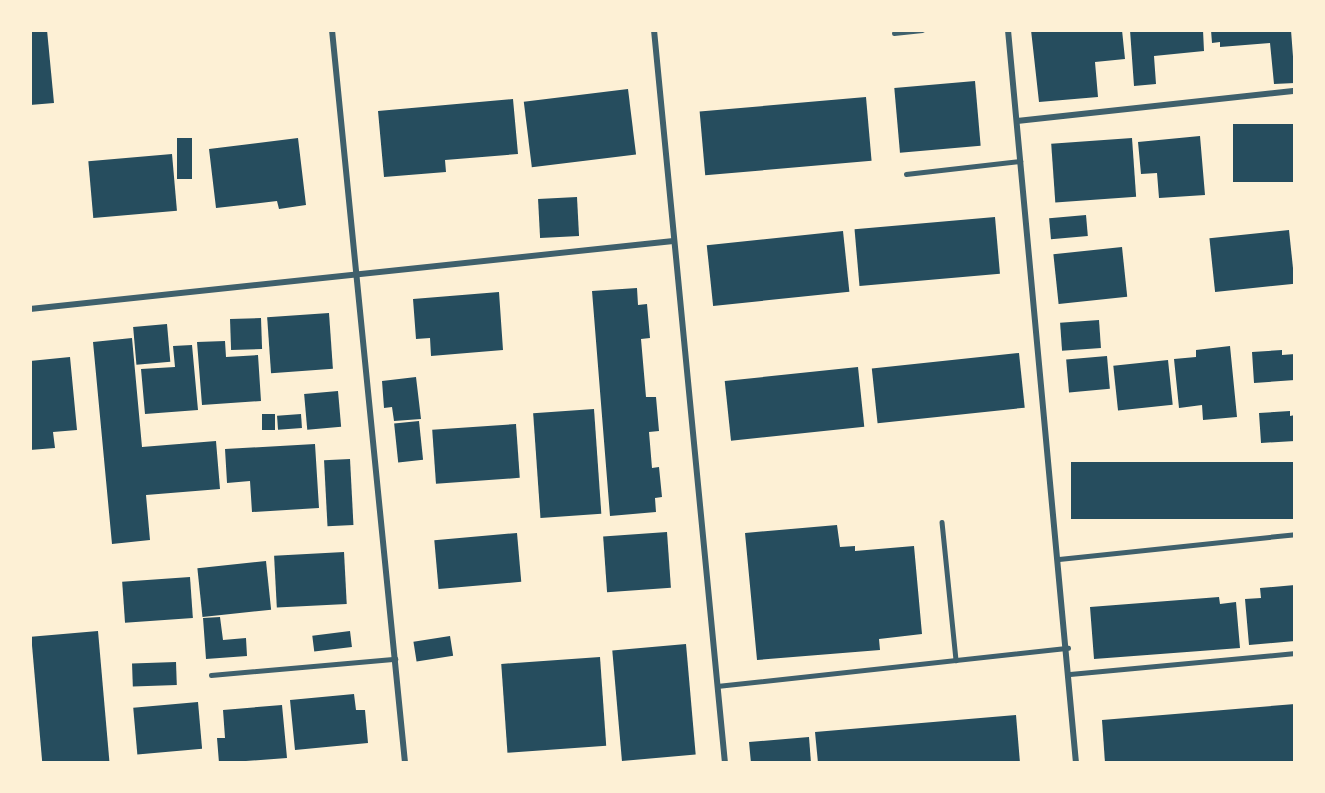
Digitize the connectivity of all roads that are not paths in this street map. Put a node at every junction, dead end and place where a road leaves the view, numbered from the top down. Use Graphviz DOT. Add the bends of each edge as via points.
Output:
graph roads {
  1 [pos="332,30"];
  2 [pos="654,30"];
  3 [pos="922,30"];
  4 [pos="1008,30"];
  5 [pos="894,33"];
  6 [pos="1295,91"];
  7 [pos="1017,122"];
  8 [pos="1020,161"];
  9 [pos="906,174"];
  10 [pos="673,242"];
  11 [pos="358,277"];
  12 [pos="30,309"];
  13 [pos="942,522"];
  14 [pos="1295,534"];
  15 [pos="1059,559"];
  16 [pos="1068,648"];
  17 [pos="1295,653"];
  18 [pos="395,658"];
  19 [pos="956,660"];
  20 [pos="1070,674"];
  21 [pos="211,675"];
  22 [pos="717,686"];
  23 [pos="405,763"];
  24 [pos="725,763"];
  25 [pos="1076,763"];
  1 -- 11 [label="street"];
  2 -- 10 [label="street"];
  3 -- 5 [label="lane"];
  4 -- 7 [label="street"];
  6 -- 7 [label="street"];
  7 -- 8 [label="street"];
  8 -- 9 [label="lane"];
  8 -- 15 [label="street"];
  10 -- 11 [label="street"];
  10 -- 22 [label="street"];
  11 -- 12 [label="street"];
  11 -- 18 [label="street"];
  13 -- 19 [label="lane"];
  14 -- 15 [label="lane"];
  15 -- 16 [label="street"];
  16 -- 19 [label="lane"];
  16 -- 20 [label="street"];
  17 -- 20 [label="lane"];
  18 -- 21 [label="lane"];
  18 -- 23 [label="street"];
  19 -- 22 [label="lane"];
  20 -- 25 [label="street"];
  22 -- 24 [label="street"];
}
